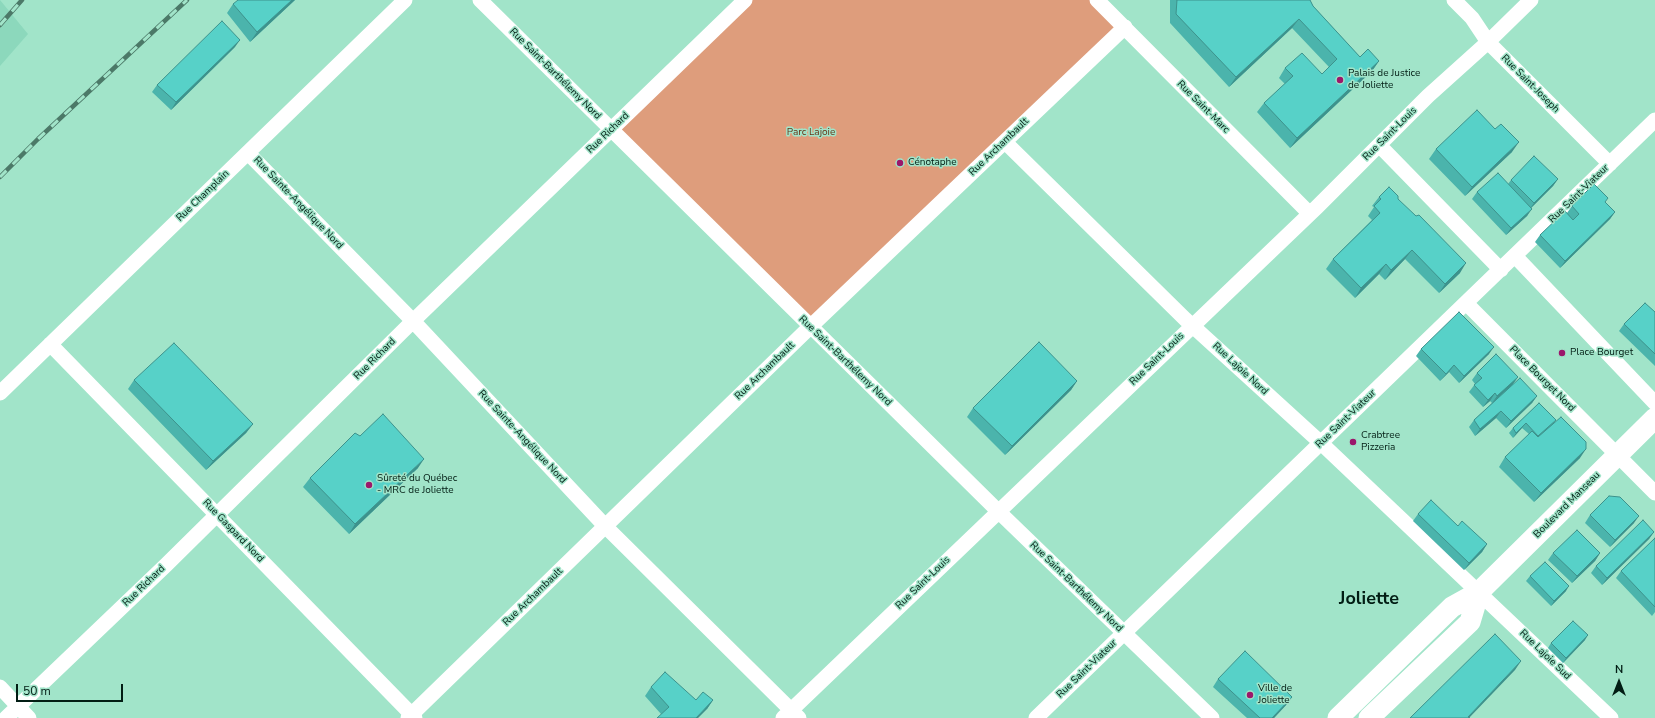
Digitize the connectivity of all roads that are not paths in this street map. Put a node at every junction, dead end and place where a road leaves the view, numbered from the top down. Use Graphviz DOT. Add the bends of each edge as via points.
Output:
graph roads {
  1 [pos="405,0"];
  2 [pos="480,0"];
  3 [pos="745,0"];
  4 [pos="1097,0"];
  5 [pos="1454,0"];
  6 [pos="1530,0"];
  7 [pos="1125,27"];
  8 [pos="1488,42"];
  9 [pos="1655,120"];
  10 [pos="611,129"];
  11 [pos="1005,142"];
  12 [pos="1379,145"];
  13 [pos="248,152"];
  14 [pos="1610,164"];
  15 [pos="1309,213"];
  16 [pos="1515,256"];
  17 [pos="1501,270"];
  18 [pos="1466,303"];
  19 [pos="413,321"];
  20 [pos="1192,325"];
  21 [pos="810,327"];
  22 [pos="50,344"];
  23 [pos="0,393"];
  24 [pos="1655,403"];
  25 [pos="1655,418"];
  26 [pos="1321,444"];
  27 [pos="1617,455"];
  28 [pos="1655,493"];
  29 [pos="998,511"];
  30 [pos="217,514"];
  31 [pos="606,527"];
  32 [pos="1479,592"];
  33 [pos="1124,633"];
  34 [pos="0,687"];
  35 [pos="18,706"];
  36 [pos="791,715"];
  37 [pos="411,717"];
  38 [pos="6,718"];
  39 [pos="29,718"];
  40 [pos="1036,718"];
  41 [pos="1212,718"];
  42 [pos="1338,718"];
  43 [pos="1369,718"];
  44 [pos="1611,718"];
  1 -- 13 [label="street, Rue Champlain"];
  2 -- 10 [label="street, Rue Saint-Barthélemy Nord"];
  3 -- 10 [label="street, Rue Richard"];
  4 -- 7 [label="street, Rue Saint-Marc"];
  5 -- 8 [label="street, Rue Saint-Joseph" via="1472,18"];
  6 -- 8 [label="street, Rue Saint-Louis"];
  7 -- 11 [label="street, Rue Archambault"];
  7 -- 15 [label="street, Rue Saint-Marc"];
  8 -- 12 [label="street, Rue Saint-Louis"];
  8 -- 14 [label="street, Rue Saint-Joseph"];
  9 -- 14 [label="street, Rue Saint-Viateur"];
  10 -- 19 [label="street, Rue Richard"];
  10 -- 21 [label="street, Rue Saint-Barthélemy Nord"];
  11 -- 20 [label="street, Rue Lajoie Nord"];
  11 -- 21 [label="street, Rue Archambault"];
  12 -- 15 [label="street, Rue Saint-Louis"];
  12 -- 17 [label="street"];
  13 -- 19 [label="street, Rue Sainte-Angélique Nord"];
  13 -- 22 [label="street, Rue Champlain"];
  14 -- 16 [label="street, Rue Saint-Viateur"];
  15 -- 20 [label="street, Rue Saint-Louis"];
  16 -- 17 [label="street, Rue Saint-Viateur"];
  16 -- 24 [label="street"];
  17 -- 18 [label="street, Rue Saint-Viateur"];
  18 -- 26 [label="street, Rue Saint-Viateur"];
  18 -- 27 [label="street, Place Bourget Nord"];
  19 -- 30 [label="street, Rue Richard"];
  19 -- 31 [label="street, Rue Sainte-Angélique Nord"];
  20 -- 26 [label="street, Rue Lajoie Nord"];
  20 -- 29 [label="street, Rue Saint-Louis"];
  21 -- 29 [label="street, Rue Saint-Barthélemy Nord"];
  21 -- 31 [label="street, Rue Archambault"];
  22 -- 23 [label="street, Rue Champlain"];
  22 -- 30 [label="street, Rue Gaspard Nord"];
  25 -- 27 [label="main road, Boulevard Manseau"];
  26 -- 32 [label="street, Rue Lajoie Nord"];
  26 -- 33 [label="street, Rue Saint-Viateur"];
  27 -- 28 [label="street, Place Bourget Nord"];
  27 -- 32 [label="main road, Boulevard Manseau"];
  29 -- 33 [label="street, Rue Saint-Barthélemy Nord"];
  29 -- 36 [label="street, Rue Saint-Louis"];
  30 -- 35 [label="street, Rue Richard" via="166,566"];
  30 -- 37 [label="street, Rue Gaspard Nord"];
  31 -- 36 [label="street, Rue Sainte-Angélique Nord"];
  31 -- 37 [label="street, Rue Archambault"];
  32 -- 42 [label="main road, Boulevard Manseau" via="1452,607"];
  32 -- 43 [label="main road, Boulevard Manseau" via="1470,622"];
  32 -- 44 [label="street, Rue Lajoie Sud"];
  33 -- 40 [label="street, Rue Saint-Viateur"];
  33 -- 41 [label="street, Rue Saint-Barthélemy Nord"];
  34 -- 35 [label="street"];
  35 -- 38 [label="street, Rue Richard"];
  35 -- 39 [label="street"];
}
